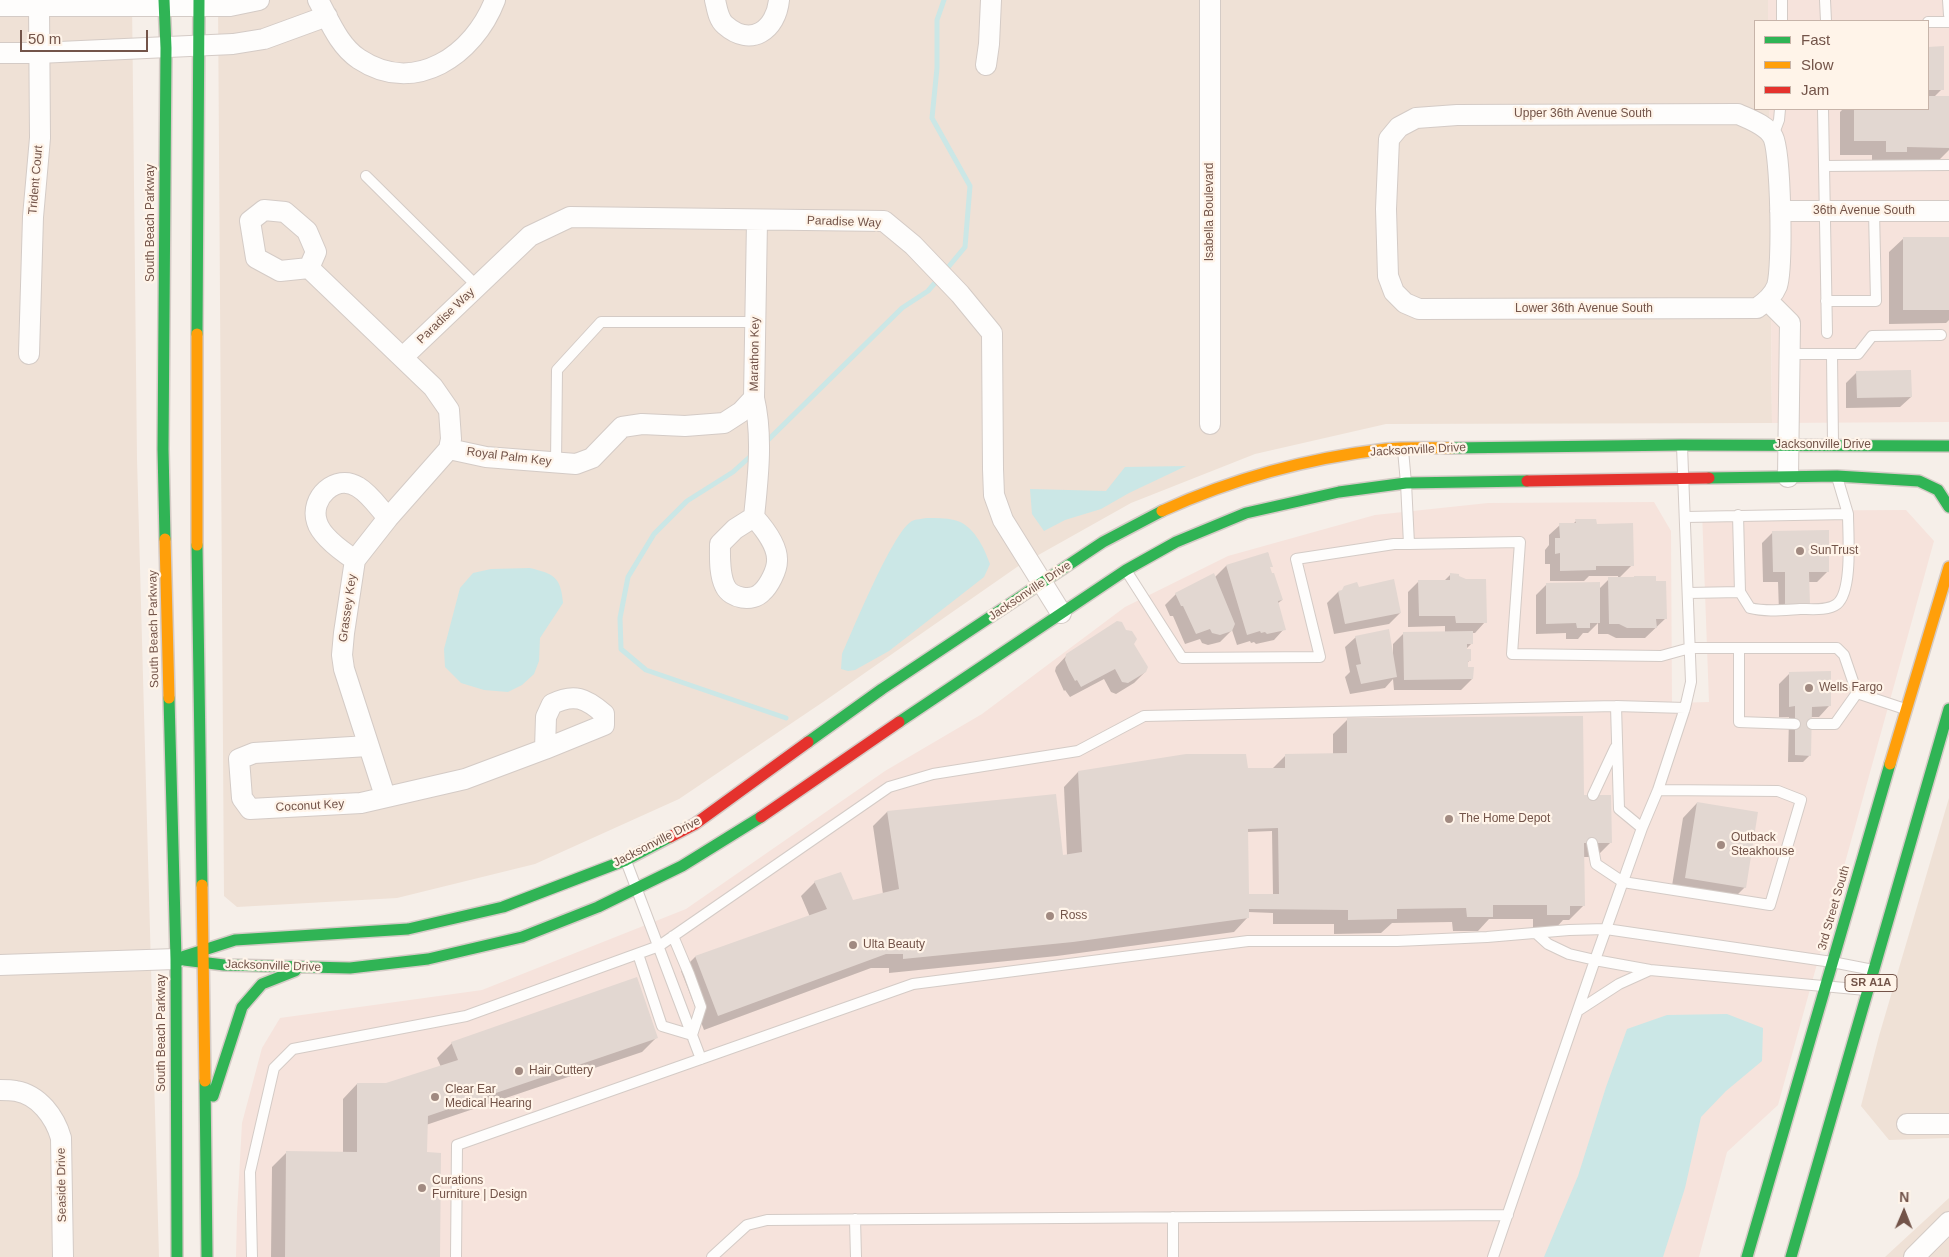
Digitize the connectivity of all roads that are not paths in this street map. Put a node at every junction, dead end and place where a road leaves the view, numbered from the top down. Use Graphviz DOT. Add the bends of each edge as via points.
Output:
graph roads {
  1 [pos="259,0"];
  2 [pos="495,0"];
  3 [pos="715,0"];
  4 [pos="779,0"];
  5 [pos="992,0"];
  6 [pos="1210,0"];
  7 [pos="1782,0"];
  8 [pos="1825,0"];
  9 [pos="1948,0"];
  10 [pos="164,2"];
  11 [pos="199,3"];
  12 [pos="39,5"];
  13 [pos="0,6"];
  14 [pos="322,8"];
  15 [pos="1949,14"];
  16 [pos="1782,20"];
  17 [pos="1826,20"];
  18 [pos="1929,22"];
  19 [pos="1949,22"];
  20 [pos="200,45"];
  21 [pos="166,48"];
  22 [pos="0,53"];
  23 [pos="38,53"];
  24 [pos="986,65"];
  25 [pos="1780,110"];
  26 [pos="1823,110"];
  27 [pos="1773,136"];
  28 [pos="1949,165"];
  29 [pos="1824,166"];
  30 [pos="366,176"];
  31 [pos="1386,209"];
  32 [pos="1780,211"];
  33 [pos="1824,211"];
  34 [pos="1874,211"];
  35 [pos="1949,211"];
  36 [pos="758,221"];
  37 [pos="309,268"];
  38 [pos="477,286"];
  39 [pos="1768,301"];
  40 [pos="1826,301"];
  41 [pos="755,322"];
  42 [pos="1827,333"];
  43 [pos="1941,335"];
  44 [pos="29,354"];
  45 [pos="1790,354"];
  46 [pos="1832,355"];
  47 [pos="403,357"];
  48 [pos="756,405"];
  49 [pos="1210,424"];
  50 [pos="1682,445"];
  51 [pos="1788,445"];
  52 [pos="1833,445"];
  53 [pos="1949,446"];
  54 [pos="449,449"];
  55 [pos="1402,449"];
  56 [pos="556,463"];
  57 [pos="1880,466"];
  58 [pos="1837,476"];
  59 [pos="1788,477"];
  60 [pos="1684,478"];
  61 [pos="1406,483"];
  62 [pos="1949,507"];
  63 [pos="1848,514"];
  64 [pos="1738,516"];
  65 [pos="754,517"];
  66 [pos="1686,517"];
  67 [pos="388,518"];
  68 [pos="1409,544"];
  69 [pos="355,560"];
  70 [pos="1949,567"];
  71 [pos="1126,570"];
  72 [pos="1043,583"];
  73 [pos="1688,592"];
  74 [pos="1740,592"];
  75 [pos="1061,613"];
  76 [pos="1690,648"];
  77 [pos="1739,648"];
  78 [pos="1857,692"];
  79 [pos="1616,706"];
  80 [pos="1684,708"];
  81 [pos="1906,709"];
  82 [pos="1949,709"];
  83 [pos="1795,724"];
  84 [pos="1812,724"];
  85 [pos="1617,745"];
  86 [pos="368,746"];
  87 [pos="545,749"];
  88 [pos="1658,790"];
  89 [pos="1593,795"];
  90 [pos="385,796"];
  91 [pos="1642,828"];
  92 [pos="1592,843"];
  93 [pos="626,860"];
  94 [pos="1624,882"];
  95 [pos="638,889"];
  96 [pos="1606,929"];
  97 [pos="1537,934"];
  98 [pos="673,936"];
  99 [pos="659,946"];
  100 [pos="204,949"];
  101 [pos="638,954"];
  102 [pos="176,959"];
  103 [pos="1595,960"];
  104 [pos="1832,962"];
  105 [pos="204,963"];
  106 [pos="0,965"];
  107 [pos="306,967"];
  108 [pos="1650,970"];
  109 [pos="1874,970"];
  110 [pos="1825,986"];
  111 [pos="1869,991"];
  112 [pos="1579,1010"];
  113 [pos="692,1035"];
  114 [pos="701,1059"];
  115 [pos="0,1090"];
  116 [pos="205,1118"];
  117 [pos="1907,1124"];
  118 [pos="1949,1124"];
  119 [pos="1508,1215"];
  120 [pos="1174,1217"];
  121 [pos="855,1219"];
  122 [pos="1949,1222"];
  123 [pos="63,1257"];
  124 [pos="177,1257"];
  125 [pos="207,1257"];
  126 [pos="252,1257"];
  127 [pos="456,1257"];
  128 [pos="712,1257"];
  129 [pos="856,1257"];
  130 [pos="1173,1257"];
  131 [pos="1494,1257"];
  132 [pos="1747,1257"];
  133 [pos="1791,1257"];
  134 [pos="1914,1257"];
  1 -- 11 [label="street" via="230,6"];
  2 -- 14 [label="street" via="483,25 461,50 433,68 418,72 380,70 358,59 346,48"];
  3 -- 4 [label="street" via="724,24 741,35 749,36 763,33 770,26"];
  5 -- 24 [label="street"];
  6 -- 49 [label="street, Isabella Boulevard"];
  7 -- 16 [label="lane"];
  8 -- 17 [label="lane"];
  9 -- 15 [label="lane"];
  10 -- 11 [label="street"];
  10 -- 12 [label="street"];
  10 -- 21 [label="street, South Beach Parkway"];
  11 -- 20 [label="street"];
  12 -- 13 [label="street"];
  12 -- 23 [label="street, Trident Court"];
  14 -- 20 [label="street" via="264,39"];
  18 -- 19 [label="lane"];
  20 -- 21 [label="street"];
  20 -- 100 [label="street" via="196,454"];
  21 -- 23 [label="street"];
  21 -- 102 [label="street, South Beach Parkway" via="163,449"];
  22 -- 23 [label="street"];
  23 -- 44 [label="street, Trident Court" via="40,138 33,217"];
  25 -- 27 [label="lane"];
  26 -- 29 [label="lane"];
  27 -- 31 [label="street, Upper 36th Avenue South" via="1759,123 1738,114 1416,118 1388,139"];
  27 -- 32 [label="street"];
  28 -- 29 [label="lane"];
  29 -- 33 [label="lane"];
  30 -- 38 [label="lane"];
  31 -- 39 [label="street, Lower 36th Avenue South" via="1388,276 1394,292 1405,303 1419,309 1743,309 1757,308"];
  32 -- 33 [label="street, 36th Avenue South"];
  32 -- 39 [label="street" via="1777,285"];
  33 -- 34 [label="street, 36th Avenue South"];
  33 -- 40 [label="lane"];
  34 -- 35 [label="street, 36th Avenue South"];
  34 -- 40 [label="lane" via="1876,301"];
  36 -- 38 [label="street, Paradise Way" via="570,217 530,236"];
  36 -- 41 [label="street, Marathon Key"];
  36 -- 72 [label="street, Paradise Way" via="884,221 913,245 992,333 994,495 1003,520"];
  37 -- 47 [label="street, Royal Palm Key"];
  38 -- 47 [label="street, Paradise Way"];
  39 -- 45 [label="street" via="1790,323"];
  40 -- 42 [label="lane"];
  41 -- 48 [label="street, Marathon Key"];
  41 -- 56 [label="lane" via="601,322 557,370"];
  43 -- 46 [label="lane" via="1872,336 1858,354"];
  45 -- 46 [label="lane"];
  45 -- 51 [label="street"];
  46 -- 52 [label="lane"];
  47 -- 54 [label="street, Royal Palm Key" via="433,387 449,410"];
  48 -- 56 [label="street, Royal Palm Key" via="724,423 685,426 642,424 622,428 592,458 576,464"];
  48 -- 65 [label="street, Marathon Key" via="758,472"];
  50 -- 51 [label="street, Jacksonville Drive"];
  50 -- 55 [label="street, Jacksonville Drive"];
  50 -- 60 [label="lane"];
  51 -- 52 [label="street, Jacksonville Drive"];
  51 -- 59 [label="street"];
  52 -- 53 [label="street, Jacksonville Drive"];
  54 -- 56 [label="street, Royal Palm Key" via="486,457"];
  54 -- 67 [label="street, Grassey Key"];
  55 -- 61 [label="lane"];
  55 -- 72 [label="street, Jacksonville Drive" via="1305,462 1204,492 1103,542"];
  57 -- 58 [label="street, Jacksonville Drive"];
  58 -- 59 [label="street, Jacksonville Drive"];
  58 -- 62 [label="street, Jacksonville Drive" via="1919,481 1938,490"];
  58 -- 63 [label="lane"];
  59 -- 60 [label="street, Jacksonville Drive"];
  60 -- 61 [label="street, Jacksonville Drive"];
  60 -- 66 [label="lane"];
  61 -- 68 [label="lane"];
  61 -- 71 [label="street, Jacksonville Drive" via="1339,492 1246,513 1176,542"];
  63 -- 64 [label="lane"];
  63 -- 74 [label="lane" via="1847,578 1838,604 1815,609 1755,609 1746,604"];
  64 -- 66 [label="lane"];
  64 -- 74 [label="lane"];
  66 -- 73 [label="lane"];
  67 -- 69 [label="street, Grassey Key"];
  67 -- 69 [label="street" via="358,487 347,482 334,484 319,499 317,523 335,547"];
  68 -- 71 [label="lane" via="1296,559 1320,657 1182,658"];
  68 -- 76 [label="lane" via="1520,542 1512,654 1661,656"];
  69 -- 86 [label="street, Grassey Key" via="342,654"];
  70 -- 81 [label="street, 3rd Street South / SR A1A"];
  71 -- 75 [label="street, Jacksonville Drive"];
  72 -- 75 [label="street, Paradise Way"];
  72 -- 93 [label="street, Jacksonville Drive" via="882,689 695,824"];
  73 -- 74 [label="lane"];
  73 -- 76 [label="lane"];
  75 -- 95 [label="street, Jacksonville Drive" via="744,829"];
  76 -- 77 [label="lane"];
  76 -- 80 [label="lane" via="1691,682"];
  77 -- 78 [label="lane" via="1837,648 1844,655"];
  77 -- 83 [label="lane" via="1739,722"];
  78 -- 81 [label="lane"];
  78 -- 84 [label="lane" via="1835,724"];
  79 -- 80 [label="lane"];
  79 -- 85 [label="lane"];
  79 -- 98 [label="lane" via="1144,716 1078,751 933,774 889,787"];
  80 -- 88 [label="lane"];
  81 -- 104 [label="street, 3rd Street South / SR A1A"];
  82 -- 109 [label="street, SR A1A"];
  85 -- 89 [label="lane"];
  85 -- 91 [label="lane" via="1619,810"];
  86 -- 90 [label="street, Grassey Key"];
  86 -- 90 [label="street, Coconut Key" via="254,753 239,759 242,798 250,809 361,803"];
  87 -- 90 [label="street, Coconut Key" via="465,779"];
  88 -- 91 [label="lane"];
  88 -- 94 [label="lane" via="1778,790 1801,800 1770,906"];
  91 -- 94 [label="lane"];
  92 -- 94 [label="lane" via="1596,864"];
  93 -- 95 [label="lane"];
  93 -- 100 [label="street, Jacksonville Drive" via="503,907 408,929 235,940"];
  94 -- 96 [label="lane"];
  95 -- 99 [label="lane"];
  95 -- 107 [label="street, Jacksonville Drive" via="522,937 428,959 350,968"];
  96 -- 97 [label="lane"];
  96 -- 103 [label="lane"];
  96 -- 104 [label="lane"];
  97 -- 103 [label="lane" via="1548,944 1569,954"];
  97 -- 114 [label="lane" via="1397,941 1248,941 913,984"];
  98 -- 99 [label="lane"];
  98 -- 113 [label="lane" via="701,1007"];
  99 -- 101 [label="lane"];
  99 -- 113 [label="lane"];
  100 -- 102 [label="street, Jacksonville Drive"];
  100 -- 105 [label="street"];
  101 -- 113 [label="lane" via="662,1026"];
  101 -- 126 [label="lane" via="466,1016 292,1049 274,1068 250,1172"];
  102 -- 105 [label="street, Jacksonville Drive"];
  102 -- 106 [label="street, Jacksonville Drive"];
  102 -- 124 [label="street, South Beach Parkway"];
  103 -- 108 [label="lane"];
  103 -- 112 [label="lane"];
  104 -- 109 [label="lane"];
  104 -- 110 [label="street, 3rd Street South / SR A1A"];
  105 -- 107 [label="street, Jacksonville Drive"];
  105 -- 116 [label="street"];
  107 -- 116 [label="street" via="262,984 242,1007"];
  108 -- 110 [label="lane"];
  108 -- 112 [label="lane" via="1620,984"];
  109 -- 111 [label="street, SR A1A"];
  110 -- 111 [label="lane"];
  110 -- 132 [label="street, 3rd Street South / SR A1A"];
  111 -- 133 [label="street, SR A1A"];
  112 -- 119 [label="lane"];
  113 -- 114 [label="lane"];
  114 -- 127 [label="lane" via="457,1145"];
  115 -- 123 [label="street, Seaside Drive" via="17,1091 31,1098 47,1109 56,1124 61,1138"];
  116 -- 125 [label="street"];
  117 -- 118 [label="street"];
  119 -- 120 [label="lane"];
  119 -- 131 [label="lane"];
  120 -- 121 [label="lane"];
  120 -- 130 [label="lane"];
  121 -- 128 [label="lane" via="768,1220 747,1225"];
  121 -- 129 [label="lane"];
  122 -- 134 [label="street"];
}
